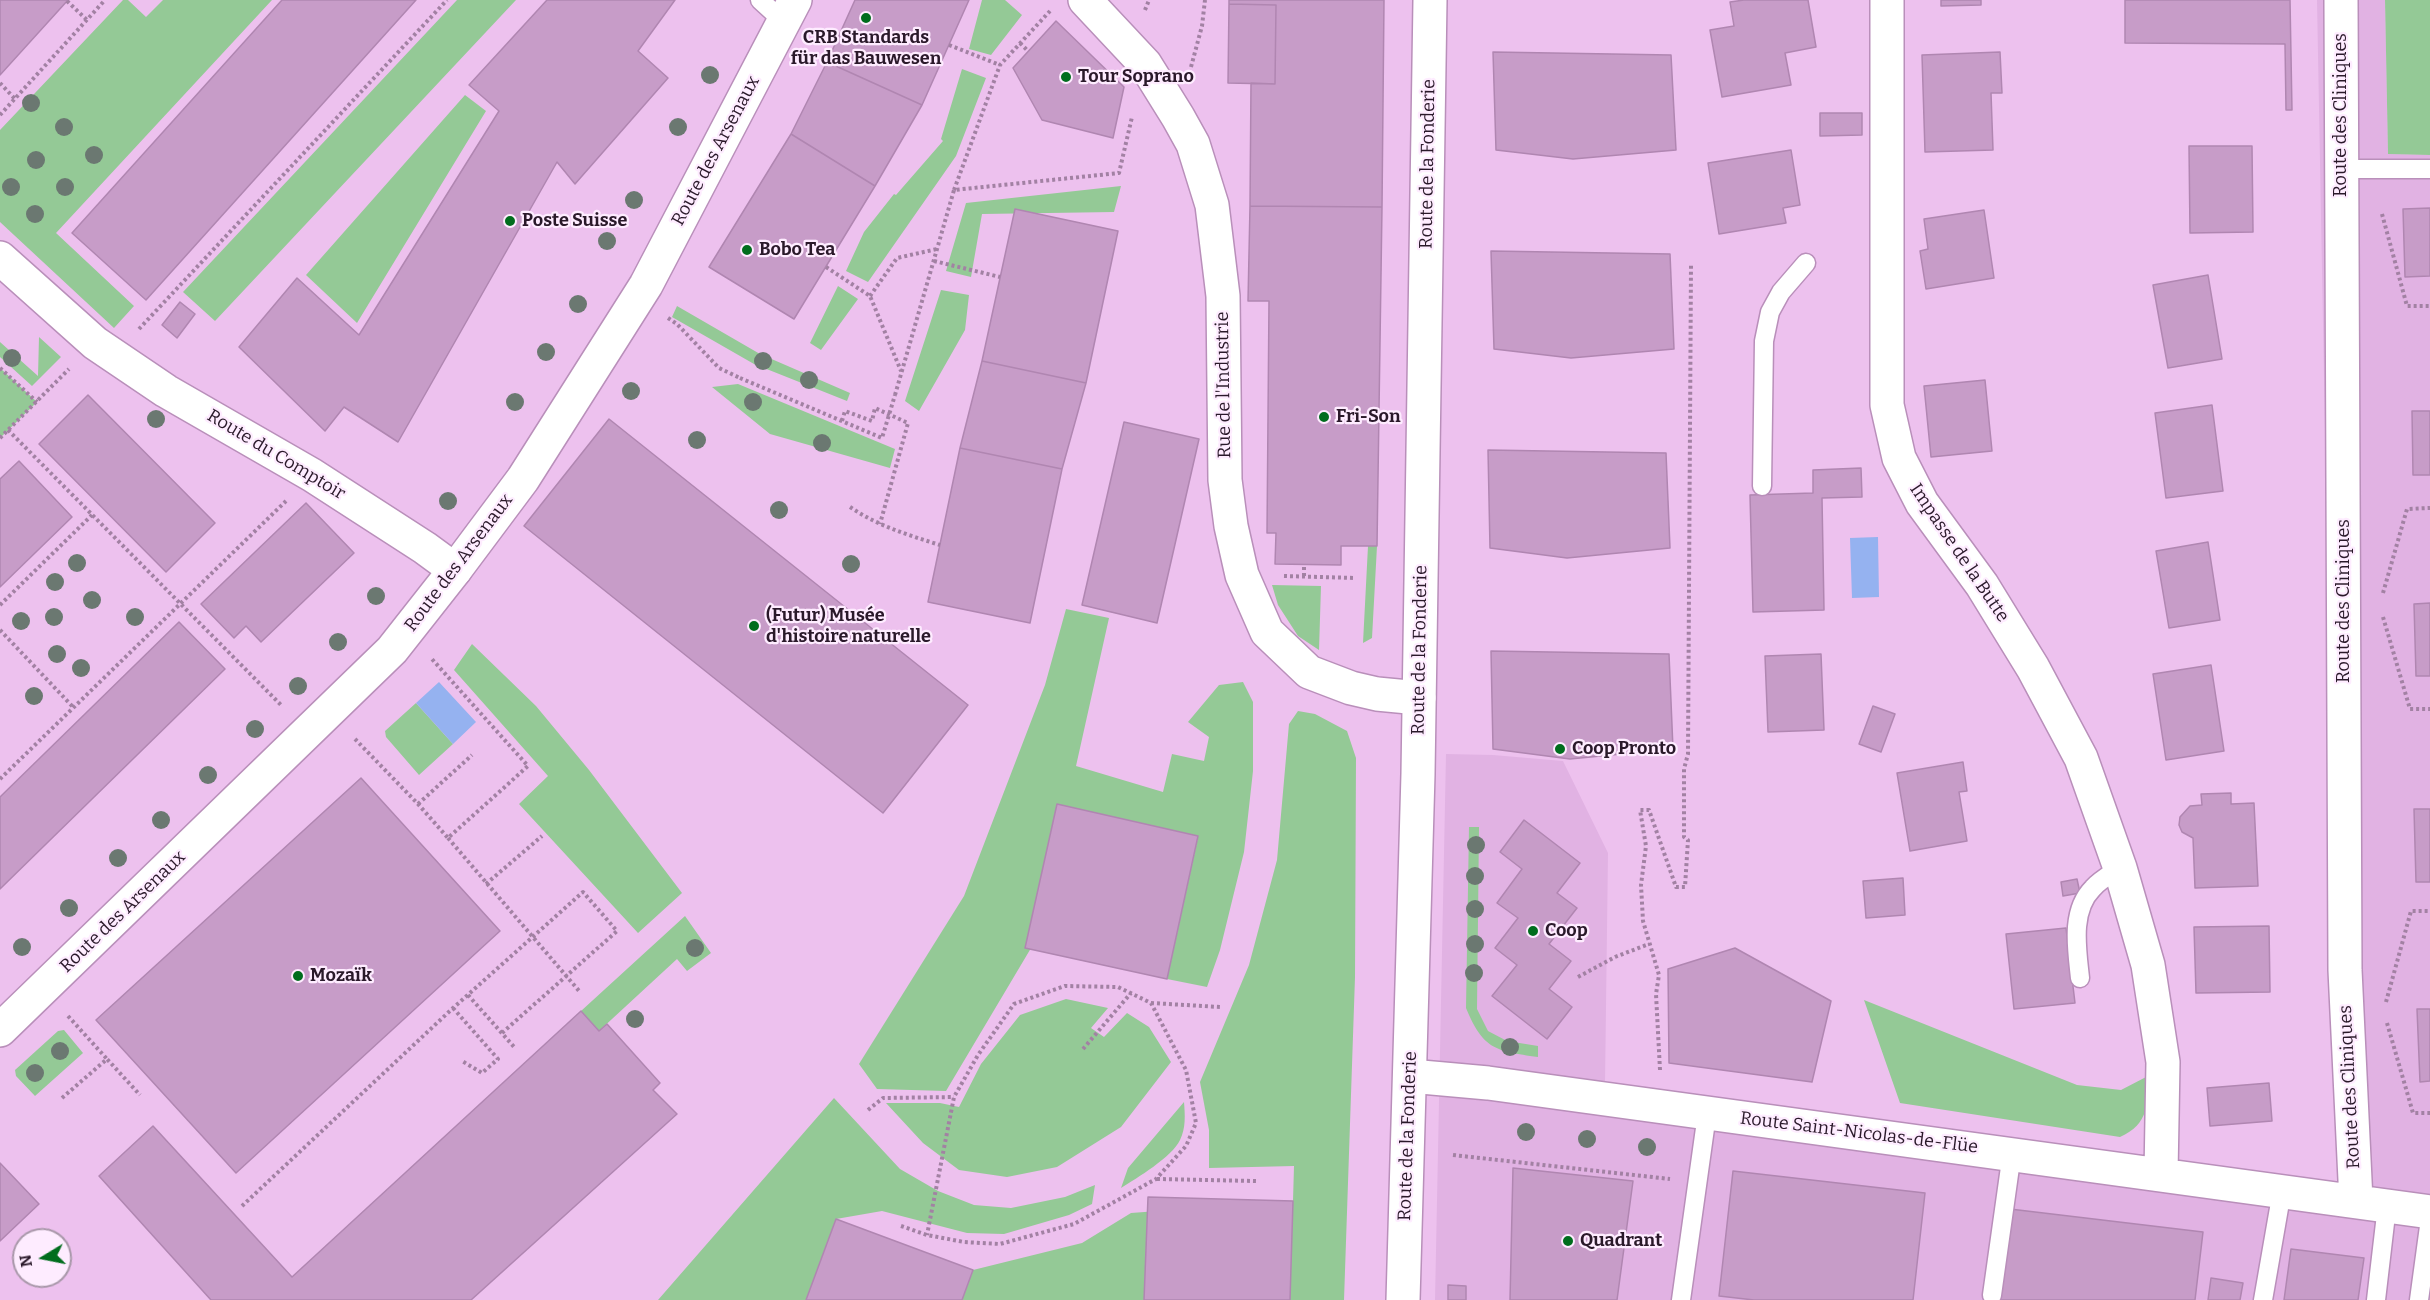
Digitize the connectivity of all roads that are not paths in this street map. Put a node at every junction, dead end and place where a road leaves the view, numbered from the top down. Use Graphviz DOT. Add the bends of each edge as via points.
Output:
graph roads {
  1 [pos="760,0"];
  2 [pos="1430,0"];
  3 [pos="1887,0"];
  4 [pos="2341,0"];
  5 [pos="1069,4"];
  6 [pos="790,11"];
  7 [pos="2430,169"];
  8 [pos="2342,170"];
  9 [pos="0,258"];
  10 [pos="1806,262"];
  11 [pos="1762,486"];
  12 [pos="455,570"];
  13 [pos="1419,698"];
  14 [pos="2120,868"];
  15 [pos="2080,978"];
  16 [pos="0,1030"];
  17 [pos="1410,1076"];
  18 [pos="1707,1114"];
  19 [pos="2012,1153"];
  20 [pos="2162,1174"];
  21 [pos="2282,1191"];
  22 [pos="2371,1204"];
  23 [pos="2430,1212"];
  24 [pos="2430,1219"];
  25 [pos="1992,1295"];
  26 [pos="1403,1300"];
  27 [pos="1681,1300"];
  28 [pos="2263,1300"];
  29 [pos="2376,1300"];
  30 [pos="2419,1300"];
  1 -- 6 [label="lane"];
  2 -- 13 [label="street, Route de la Fonderie"];
  3 -- 14 [label="street, Impasse de la Butte" via="1887,405 1899,458 1922,504 1982,585 2033,668 2081,758"];
  4 -- 8 [label="street, Route des Cliniques"];
  5 -- 13 [label="street, Rue de l'Industrie" via="1145,64 1193,144 1212,205 1223,296 1225,480 1231,526 1242,575 1267,632 1309,672 1351,688"];
  6 -- 12 [label="street, Route des Arsenaux" via="638,296 523,479"];
  7 -- 8 [label="lane"];
  8 -- 22 [label="street, Route des Cliniques" via="2345,970"];
  9 -- 12 [label="street, Route du Comptoir" via="104,349 166,391 312,476"];
  10 -- 11 [label="lane" via="1770,312 1764,342"];
  12 -- 16 [label="street, Route des Arsenaux" via="392,650"];
  13 -- 17 [label="street, Route de la Fonderie"];
  14 -- 15 [label="lane" via="2092,888 2079,913 2076,944"];
  14 -- 20 [label="street, Impasse de la Butte" via="2148,965 2163,1062"];
  17 -- 18 [label="street, Route Saint-Nicolas-de-Flüe"];
  17 -- 26 [label="street, Route de la Fonderie"];
  18 -- 19 [label="street, Route Saint-Nicolas-de-Flüe"];
  18 -- 27 [label="lane"];
  19 -- 20 [label="street, Route Saint-Nicolas-de-Flüe"];
  19 -- 25 [label="lane"];
  20 -- 21 [label="street, Route Saint-Nicolas-de-Flüe"];
  21 -- 22 [label="street, Route Saint-Nicolas-de-Flüe"];
  21 -- 28 [label="lane"];
  22 -- 23 [label="street, Route Saint-Nicolas-de-Flüe"];
  22 -- 29 [label="lane"];
  24 -- 30 [label="lane"];
}
